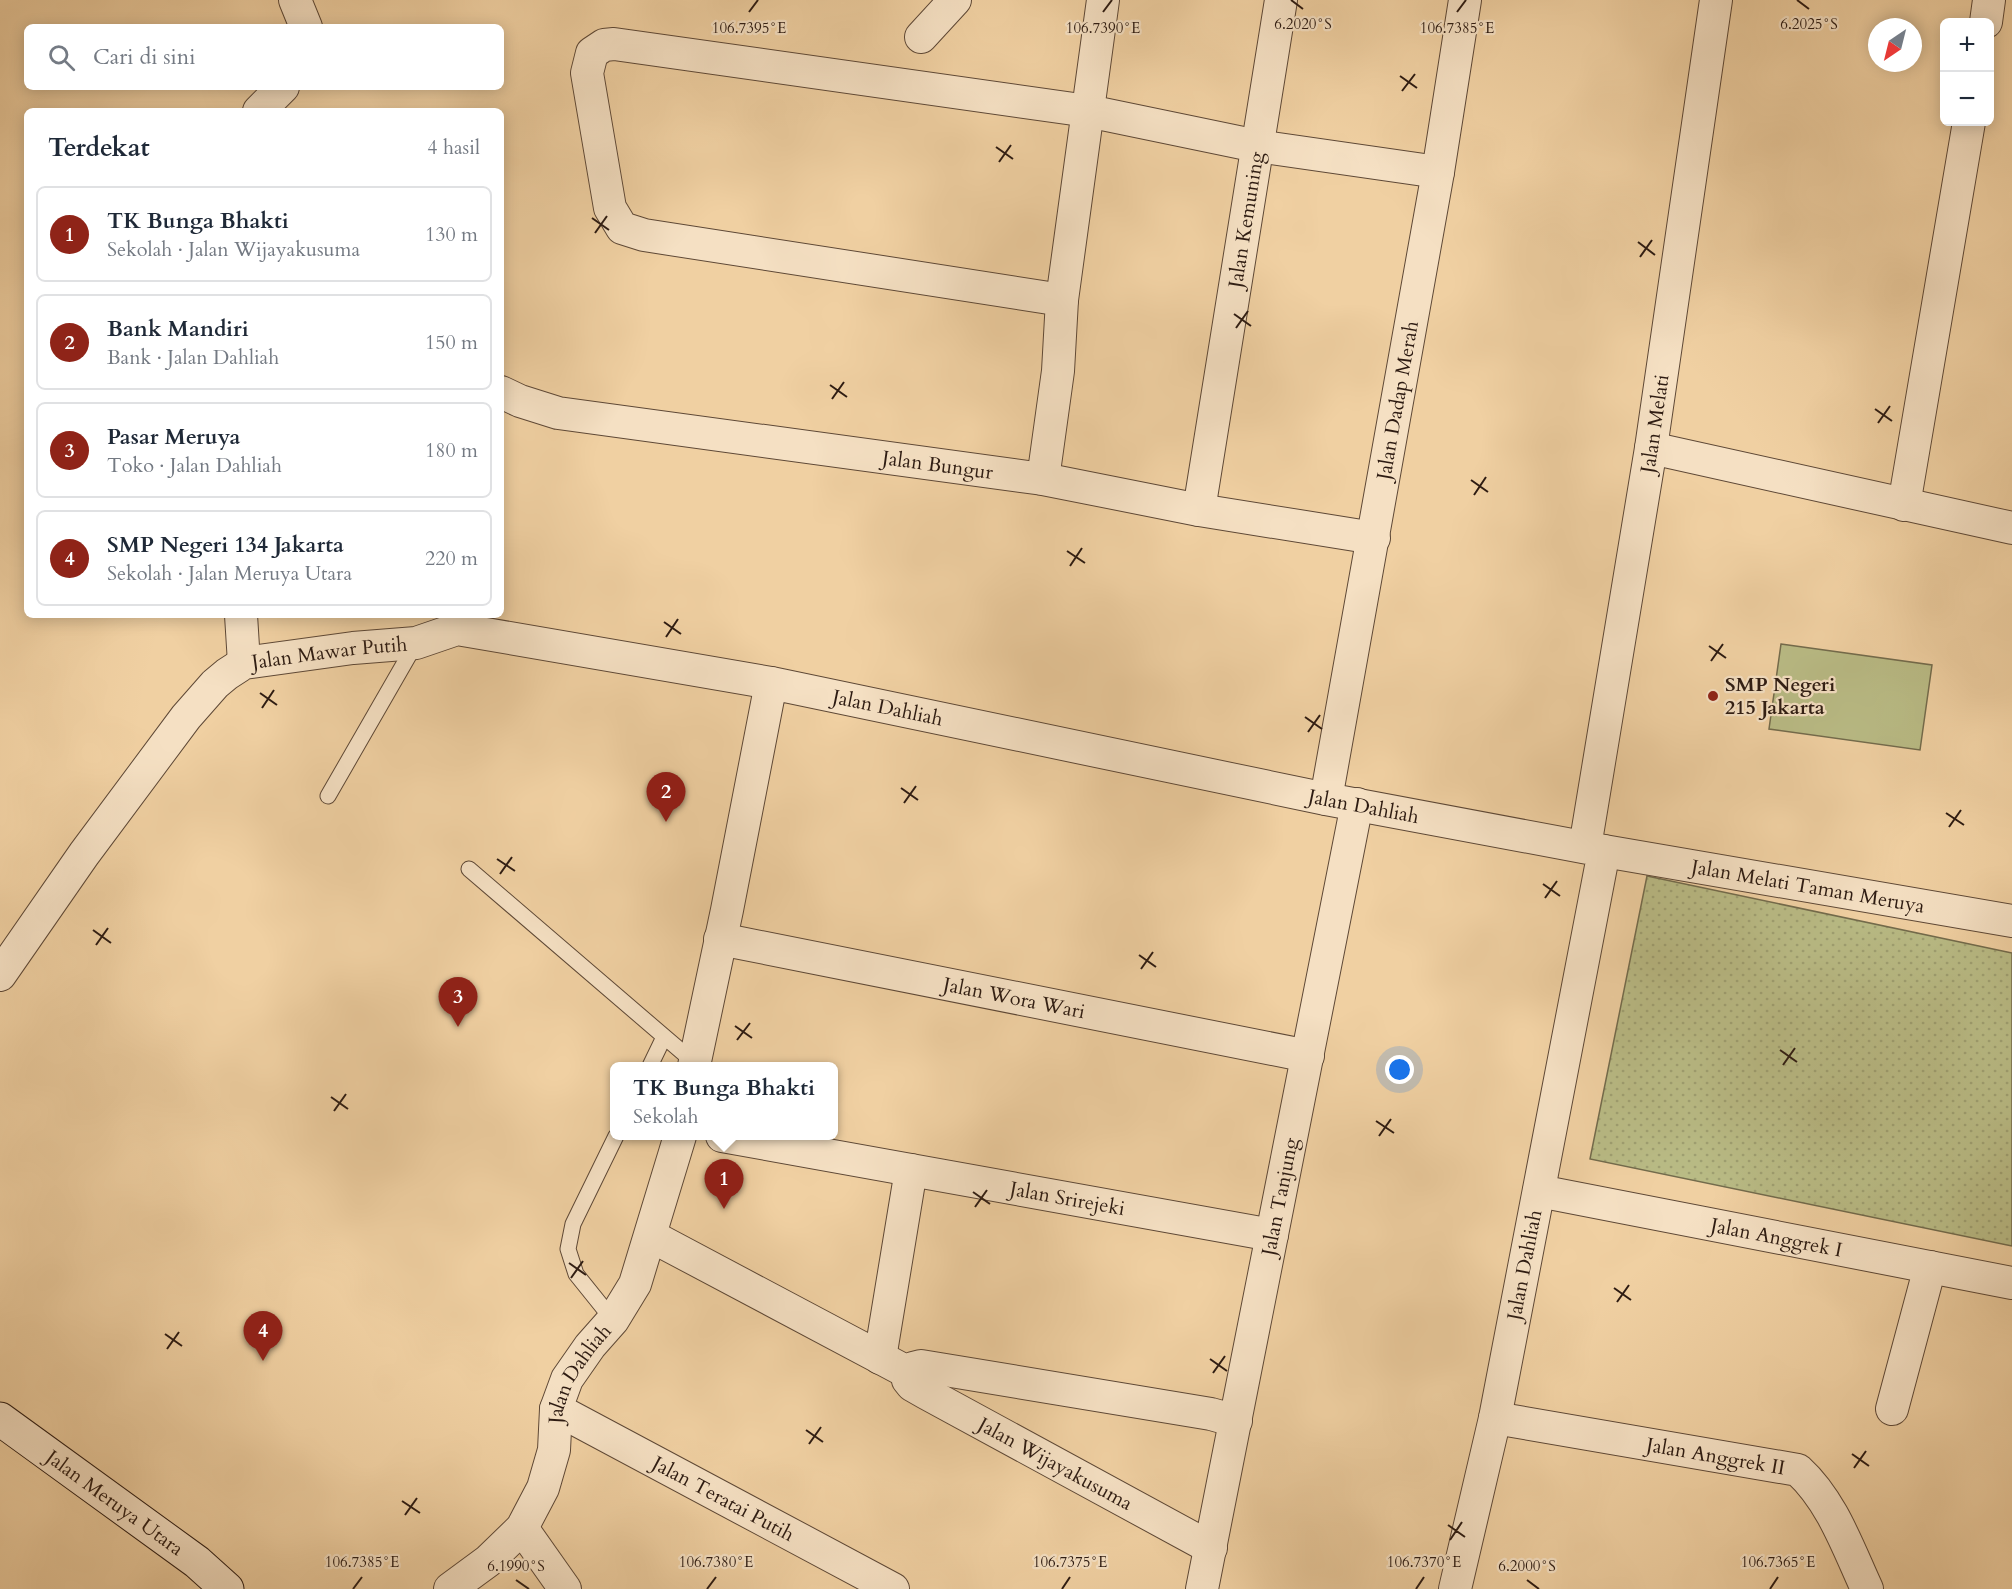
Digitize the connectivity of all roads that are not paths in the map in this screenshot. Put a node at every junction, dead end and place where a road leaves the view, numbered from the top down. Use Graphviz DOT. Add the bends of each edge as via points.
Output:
graph roads {
  1 [pos="295,0"];
  2 [pos="955,0"];
  3 [pos="1103,0"];
  4 [pos="1281,0"];
  5 [pos="1465,0"];
  6 [pos="1716,0"];
  7 [pos="1989,0"];
  8 [pos="1987,18"];
  9 [pos="305,24"];
  10 [pos="921,37"];
  11 [pos="280,90"];
  12 [pos="262,108"];
  13 [pos="1088,111"];
  14 [pos="1968,126"];
  15 [pos="1257,146"];
  16 [pos="1438,172"];
  17 [pos="1062,300"];
  18 [pos="504,393"];
  19 [pos="1651,448"];
  20 [pos="1043,479"];
  21 [pos="1904,505"];
  22 [pos="1199,510"];
  23 [pos="2012,528"];
  24 [pos="1374,538"];
  25 [pos="241,618"];
  26 [pos="446,622"];
  27 [pos="416,643"];
  28 [pos="244,663"];
  29 [pos="771,683"];
  30 [pos="328,796"];
  31 [pos="1326,799"];
  32 [pos="1357,804"];
  33 [pos="1594,849"];
  34 [pos="469,869"];
  35 [pos="2012,921"];
  36 [pos="720,939"];
  37 [pos="0,975"];
  38 [pos="664,1037"];
  39 [pos="1308,1056"];
  40 [pos="652,1062"];
  41 [pos="691,1062"];
  42 [pos="695,1062"];
  43 [pos="614,1140"];
  44 [pos="679,1140"];
  45 [pos="744,1140"];
  46 [pos="911,1170"];
  47 [pos="1539,1191"];
  48 [pos="1272,1235"];
  49 [pos="651,1236"];
  50 [pos="1930,1267"];
  51 [pos="2012,1283"];
  52 [pos="613,1320"];
  53 [pos="880,1358"];
  54 [pos="909,1373"];
  55 [pos="1892,1408"];
  56 [pos="556,1409"];
  57 [pos="1495,1418"];
  58 [pos="0,1419"];
  59 [pos="1236,1421"];
  60 [pos="522,1528"];
  61 [pos="1211,1548"];
  62 [pos="227,1589"];
  63 [pos="450,1589"];
  64 [pos="565,1589"];
  65 [pos="893,1589"];
  66 [pos="1202,1589"];
  67 [pos="1455,1589"];
  68 [pos="1867,1589"];
  1 -- 9 [label="street"];
  2 -- 10 [label="street"];
  3 -- 13 [label="street"];
  4 -- 15 [label="street, Jalan Kemuning"];
  5 -- 16 [label="street, Jalan Dadap Merah"];
  6 -- 19 [label="street, Jalan Melati"];
  7 -- 8 [label="street"];
  11 -- 12 [label="street"];
  13 -- 15 [label="street"];
  13 -- 17 [label="street"];
  13 -- 17 [label="street" via="614,44 592,53 587,73 610,208 622,228 644,235"];
  14 -- 21 [label="street"];
  15 -- 16 [label="street"];
  15 -- 22 [label="street, Jalan Kemuning"];
  16 -- 24 [label="street, Jalan Dadap Merah"];
  17 -- 20 [label="street" via="1058,371"];
  18 -- 20 [label="street, Jalan Bungur" via="558,413"];
  19 -- 21 [label="street"];
  19 -- 33 [label="street, Jalan Melati"];
  20 -- 22 [label="street, Jalan Bungur"];
  21 -- 23 [label="street"];
  22 -- 24 [label="street, Jalan Bungur"];
  24 -- 31 [label="street, Jalan Dadap Merah"];
  25 -- 28 [label="street"];
  26 -- 27 [label="street, Jalan Mawar Putih"];
  26 -- 29 [label="street, Jalan Mawar Putih"];
  27 -- 28 [label="street, Jalan Mawar Putih"];
  27 -- 30 [label="lane"];
  28 -- 37 [label="street, Jalan Mawar Putih" via="215,684 186,717"];
  29 -- 31 [label="street, Jalan Dahliah"];
  29 -- 36 [label="street"];
  31 -- 32 [label="street, Jalan Dahliah"];
  32 -- 33 [label="street, Jalan Dahliah"];
  32 -- 39 [label="street, Jalan Tanjung"];
  33 -- 35 [label="street, Jalan Melati Taman Meruya"];
  33 -- 47 [label="street, Jalan Dahliah"];
  34 -- 38 [label="lane"];
  36 -- 39 [label="street, Jalan Wora Wari"];
  36 -- 42 [label="street"];
  38 -- 40 [label="lane"];
  38 -- 41 [label="lane"];
  39 -- 48 [label="street, Jalan Tanjung"];
  43 -- 52 [label="lane" via="573,1224 568,1249 576,1274"];
  44 -- 49 [label="street, Jalan Dahliah"];
  45 -- 46 [label="street, Jalan Srirejeki"];
  46 -- 48 [label="street, Jalan Srirejeki"];
  46 -- 53 [label="street"];
  47 -- 50 [label="street, Jalan Anggrek I"];
  47 -- 57 [label="street, Jalan Dahliah"];
  48 -- 59 [label="street, Jalan Tanjung"];
  49 -- 52 [label="street, Jalan Dahliah" via="635,1284"];
  49 -- 53 [label="street, Jalan Wijayakusuma"];
  50 -- 51 [label="street, Jalan Anggrek I"];
  50 -- 55 [label="street"];
  52 -- 56 [label="street, Jalan Dahliah" via="567,1378"];
  53 -- 54 [label="street, Jalan Wijayakusuma"];
  54 -- 59 [label="street" via="921,1366"];
  54 -- 61 [label="street, Jalan Wijayakusuma" via="912,1385"];
  56 -- 60 [label="street, Jalan Dahliah" via="554,1450 543,1488"];
  56 -- 65 [label="street, Jalan Teratai Putih"];
  57 -- 67 [label="street, Jalan Dahliah"];
  57 -- 68 [label="street, Jalan Anggrek II" via="1798,1470 1825,1500"];
  58 -- 62 [label="main road, Jalan Meruya Utara" via="197,1562"];
  59 -- 61 [label="street, Jalan Tanjung"];
  60 -- 63 [label="street, Jalan Dahliah" via="489,1561"];
  60 -- 64 [label="street"];
  61 -- 66 [label="street, Jalan Tanjung"];
}
